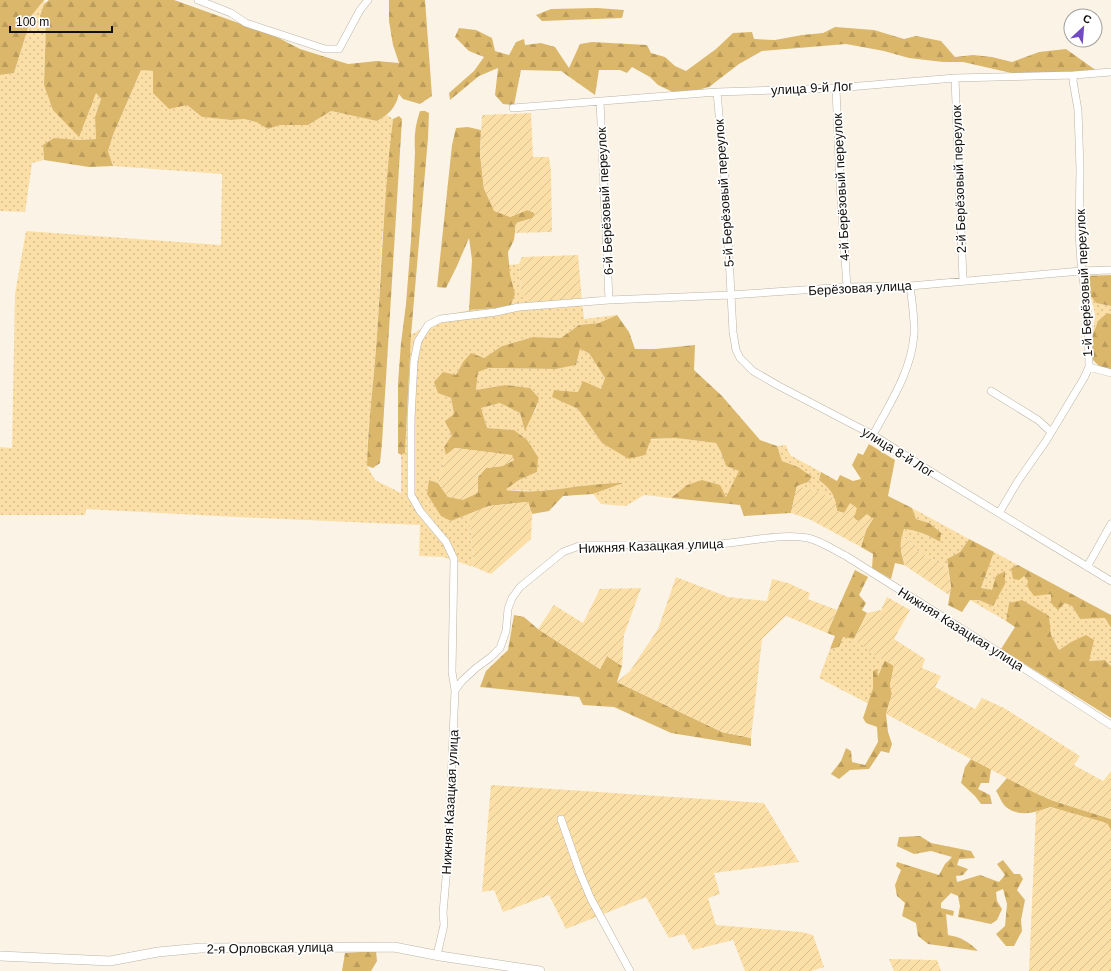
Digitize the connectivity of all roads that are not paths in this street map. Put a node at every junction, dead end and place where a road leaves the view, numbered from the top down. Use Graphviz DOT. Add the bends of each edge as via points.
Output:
graph roads {
  1 [pos="198,0"];
  2 [pos="368,0"];
  3 [pos="1111,72"];
  4 [pos="1074,75"];
  5 [pos="955,78"];
  6 [pos="836,88"];
  7 [pos="717,92"];
  8 [pos="600,101"];
  9 [pos="513,108"];
  10 [pos="1111,270"];
  11 [pos="1081,271"];
  12 [pos="963,280"];
  13 [pos="910,286"];
  14 [pos="847,287"];
  15 [pos="730,295"];
  16 [pos="609,300"];
  17 [pos="1089,366"];
  18 [pos="1111,373"];
  19 [pos="991,391"];
  20 [pos="1051,432"];
  21 [pos="873,435"];
  22 [pos="999,513"];
  23 [pos="1111,524"];
  24 [pos="1087,567"];
  25 [pos="1111,581"];
  26 [pos="455,690"];
  27 [pos="1111,725"];
  28 [pos="561,819"];
  29 [pos="437,955"];
  30 [pos="0,956"];
  31 [pos="540,971"];
  32 [pos="630,971"];
  1 -- 2 [label="street" via="231,13 246,23 325,49 339,49"];
  3 -- 4 [label="street, улица 9-й Лог"];
  4 -- 5 [label="street, улица 9-й Лог"];
  4 -- 11 [label="street, 1-й Берёзовый переулок" via="1079,132"];
  5 -- 6 [label="street, улица 9-й Лог"];
  5 -- 12 [label="street, 2-й Берёзовый переулок"];
  6 -- 7 [label="street, улица 9-й Лог"];
  6 -- 14 [label="street, 4-й Берёзовый переулок"];
  7 -- 8 [label="street, улица 9-й Лог"];
  7 -- 15 [label="street, 5-й Берёзовый переулок"];
  8 -- 9 [label="street, улица 9-й Лог"];
  8 -- 16 [label="street, 6-й Берёзовый переулок"];
  10 -- 11 [label="street, Берёзовая улица"];
  11 -- 12 [label="street, Берёзовая улица"];
  11 -- 17 [label="street, 1-й Берёзовый переулок" via="1088,316"];
  12 -- 13 [label="street, Берёзовая улица"];
  13 -- 14 [label="street, Берёзовая улица"];
  13 -- 21 [label="street" via="914,335 910,356 904,377"];
  14 -- 15 [label="street, Берёзовая улица"];
  15 -- 16 [label="street, Берёзовая улица"];
  15 -- 21 [label="street, улица 8-й Лог" via="736,350 753,371"];
  16 -- 26 [label="street, Берёзовая улица" via="519,307 440,319 428,325 418,341 414,361 412,404 411,495 420,511 446,542 454,559 452,672"];
  17 -- 18 [label="street"];
  17 -- 20 [label="street, 1-й Берёзовый переулок"];
  19 -- 20 [label="street" via="1038,420"];
  20 -- 22 [label="street, 1-й Берёзовый переулок"];
  21 -- 22 [label="street, улица 8-й Лог"];
  22 -- 24 [label="street, улица 8-й Лог"];
  23 -- 24 [label="street"];
  24 -- 25 [label="street, улица 8-й Лог"];
  26 -- 27 [label="street, Нижняя Казацкая улица" via="500,648 506,631 508,609 520,587 563,552 579,546 719,544 788,536 809,538 846,556"];
  26 -- 29 [label="street, Нижняя Казацкая улица" via="444,925"];
  28 -- 32 [label="street" via="588,892"];
  29 -- 30 [label="street, 2-я Орловская улица" via="394,947 201,948 158,952 110,961"];
  29 -- 31 [label="street, 2-я Орловская улица"];
}
